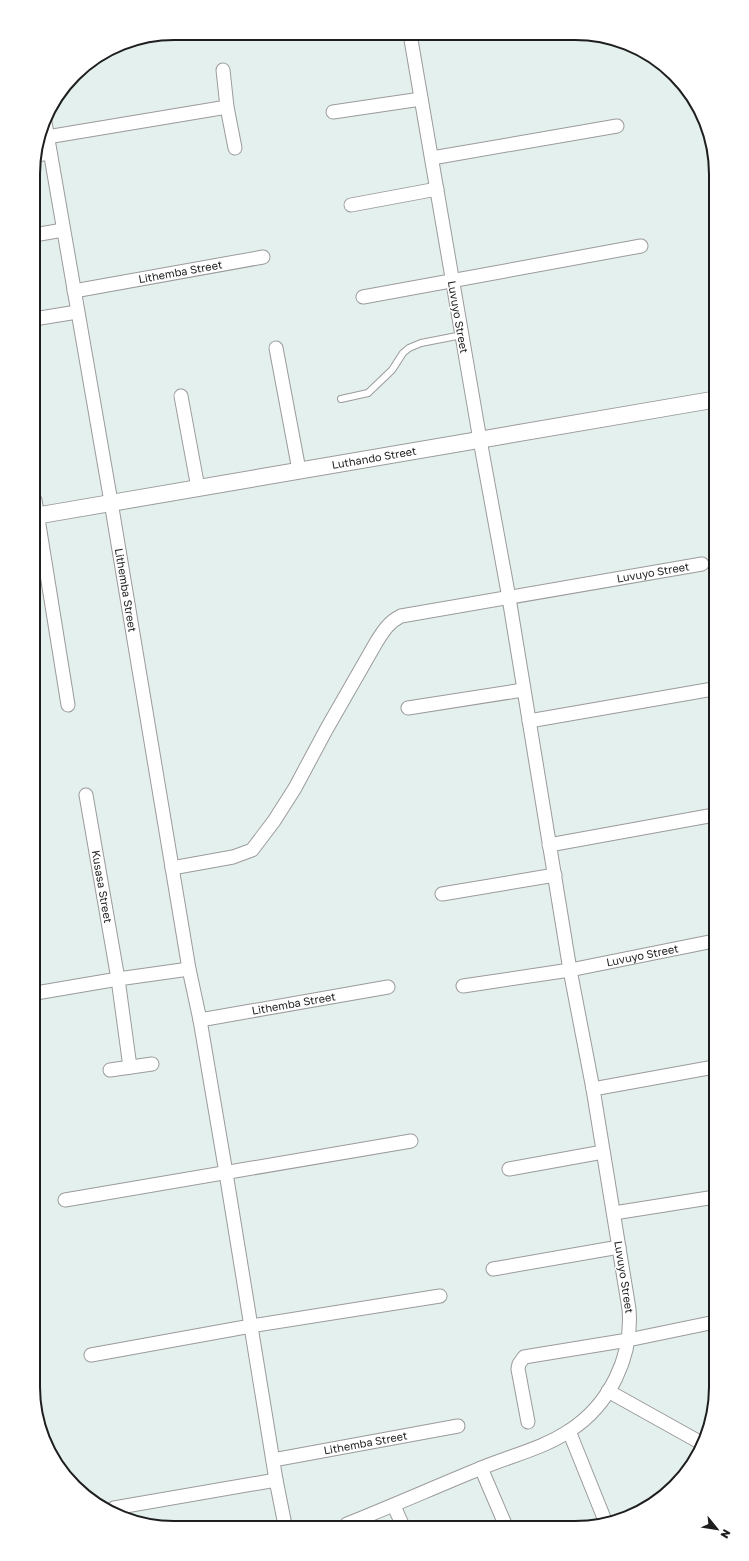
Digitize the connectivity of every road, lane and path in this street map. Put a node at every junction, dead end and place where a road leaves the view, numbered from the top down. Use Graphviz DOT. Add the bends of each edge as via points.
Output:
graph roads {
  1 [pos="411,40"];
  2 [pos="223,70"];
  3 [pos="421,98"];
  4 [pos="227,107"];
  5 [pos="333,112"];
  6 [pos="617,126"];
  7 [pos="47,132"];
  8 [pos="48,137"];
  9 [pos="235,148"];
  10 [pos="50,153"];
  11 [pos="41,154"];
  12 [pos="432,158"];
  13 [pos="437,189"];
  14 [pos="351,205"];
  15 [pos="63,230"];
  16 [pos="40,234"];
  17 [pos="640,246"];
  18 [pos="263,257"];
  19 [pos="452,282"];
  20 [pos="74,291"];
  21 [pos="363,297"];
  22 [pos="77,312"];
  23 [pos="40,318"];
  24 [pos="462,335"];
  25 [pos="276,348"];
  26 [pos="181,396"];
  27 [pos="341,399"];
  28 [pos="709,401"];
  29 [pos="480,440"];
  30 [pos="299,470"];
  31 [pos="198,488"];
  32 [pos="111,502"];
  33 [pos="40,510"];
  34 [pos="40,540"];
  35 [pos="702,564"];
  36 [pos="508,598"];
  37 [pos="523,690"];
  38 [pos="709,690"];
  39 [pos="68,705"];
  40 [pos="408,708"];
  41 [pos="529,721"];
  42 [pos="86,795"];
  43 [pos="709,816"];
  44 [pos="549,844"];
  45 [pos="172,868"];
  46 [pos="555,875"];
  47 [pos="442,894"];
  48 [pos="709,942"];
  49 [pos="189,969"];
  50 [pos="570,970"];
  51 [pos="118,979"];
  52 [pos="463,986"];
  53 [pos="388,987"];
  54 [pos="40,992"];
  55 [pos="200,1020"];
  56 [pos="152,1064"];
  57 [pos="130,1067"];
  58 [pos="709,1068"];
  59 [pos="110,1070"];
  60 [pos="593,1089"];
  61 [pos="411,1141"];
  62 [pos="603,1152"];
  63 [pos="509,1168"];
  64 [pos="226,1172"];
  65 [pos="709,1198"];
  66 [pos="65,1200"];
  67 [pos="614,1213"];
  68 [pos="619,1247"];
  69 [pos="493,1269"];
  70 [pos="440,1296"];
  71 [pos="709,1323"];
  72 [pos="251,1326"];
  73 [pos="628,1340"];
  74 [pos="91,1355"];
  75 [pos="608,1391"];
  76 [pos="528,1422"];
  77 [pos="458,1426"];
  78 [pos="569,1432"];
  79 [pos="698,1441"];
  80 [pos="273,1460"];
  81 [pos="481,1468"];
  82 [pos="276,1480"];
  83 [pos="394,1506"];
  84 [pos="116,1508"];
  85 [pos="604,1517"];
  86 [pos="285,1521"];
  87 [pos="355,1521"];
  88 [pos="401,1521"];
  89 [pos="504,1521"];
  1 -- 3 [label="street, Luvuyo Street"];
  2 -- 4 [label="street"];
  3 -- 5 [label="street"];
  3 -- 12 [label="street, Luvuyo Street"];
  4 -- 8 [label="street"];
  4 -- 9 [label="street"];
  6 -- 12 [label="street"];
  7 -- 8 [label="street, Lithemba Street"];
  8 -- 10 [label="street, Lithemba Street"];
  10 -- 11 [label="street"];
  10 -- 15 [label="street, Lithemba Street"];
  12 -- 13 [label="street, Luvuyo Street"];
  13 -- 14 [label="street"];
  13 -- 19 [label="street, Luvuyo Street"];
  15 -- 16 [label="street"];
  15 -- 20 [label="street, Lithemba Street"];
  17 -- 19 [label="street"];
  18 -- 20 [label="street, Lithemba Street"];
  19 -- 21 [label="street"];
  19 -- 24 [label="street, Luvuyo Street"];
  20 -- 22 [label="street, Lithemba Street"];
  22 -- 23 [label="street"];
  22 -- 32 [label="street, Lithemba Street"];
  24 -- 27 [label="lane" via="409,348 368,393"];
  24 -- 29 [label="street, Luvuyo Street"];
  25 -- 30 [label="street"];
  26 -- 31 [label="street"];
  28 -- 29 [label="street, Luthando Street"];
  29 -- 30 [label="street, Luthando Street"];
  29 -- 36 [label="street, Luvuyo Street"];
  30 -- 31 [label="street, Luthando Street"];
  31 -- 32 [label="street, Luthando Street"];
  32 -- 33 [label="street, Luthando Street"];
  32 -- 45 [label="street, Lithemba Street"];
  34 -- 39 [label="street, Luthando Street"];
  35 -- 36 [label="street, Luvuyo Street"];
  36 -- 37 [label="street, Luvuyo Street"];
  36 -- 45 [label="street, Luvuyo Street" via="401,616 393,620 377,641 296,788 252,850 233,857"];
  37 -- 40 [label="street"];
  37 -- 41 [label="street, Luvuyo Street"];
  38 -- 41 [label="street"];
  41 -- 44 [label="street, Luvuyo Street"];
  42 -- 51 [label="street, Kusasa Street"];
  43 -- 44 [label="street"];
  44 -- 46 [label="street, Luvuyo Street"];
  45 -- 49 [label="street, Lithemba Street"];
  46 -- 47 [label="street"];
  46 -- 50 [label="street, Luvuyo Street"];
  48 -- 50 [label="street, Luvuyo Street"];
  49 -- 51 [label="street"];
  49 -- 55 [label="street, Lithemba Street"];
  50 -- 52 [label="street"];
  50 -- 60 [label="street, Luvuyo Street"];
  51 -- 54 [label="street"];
  51 -- 57 [label="street, Kusasa Street"];
  53 -- 55 [label="street, Lithemba Street"];
  55 -- 64 [label="street, Lithemba Street"];
  56 -- 57 [label="street"];
  57 -- 59 [label="street"];
  58 -- 60 [label="street"];
  60 -- 62 [label="street, Luvuyo Street"];
  61 -- 64 [label="street"];
  62 -- 63 [label="street"];
  62 -- 67 [label="street, Luvuyo Street"];
  64 -- 66 [label="street"];
  64 -- 72 [label="street, Lithemba Street"];
  65 -- 67 [label="street"];
  67 -- 68 [label="street, Luvuyo Street"];
  68 -- 69 [label="street"];
  68 -- 73 [label="street, Luvuyo Street" via="629,1309"];
  70 -- 72 [label="street"];
  71 -- 73 [label="street"];
  72 -- 74 [label="street"];
  72 -- 80 [label="street, Lithemba Street"];
  73 -- 75 [label="street, Luvuyo Street" via="620,1371"];
  73 -- 76 [label="street" via="524,1357 518,1369"];
  75 -- 78 [label="street, Luvuyo Street" via="595,1408"];
  75 -- 79 [label="street"];
  77 -- 80 [label="street, Lithemba Street"];
  78 -- 81 [label="street, Luvuyo Street"];
  78 -- 85 [label="street"];
  80 -- 82 [label="street, Lithemba Street"];
  81 -- 83 [label="street, Luvuyo Street"];
  81 -- 89 [label="street"];
  82 -- 84 [label="street"];
  82 -- 86 [label="street, Lithemba Street"];
  83 -- 87 [label="street, Luvuyo Street"];
  83 -- 88 [label="street"];
}
